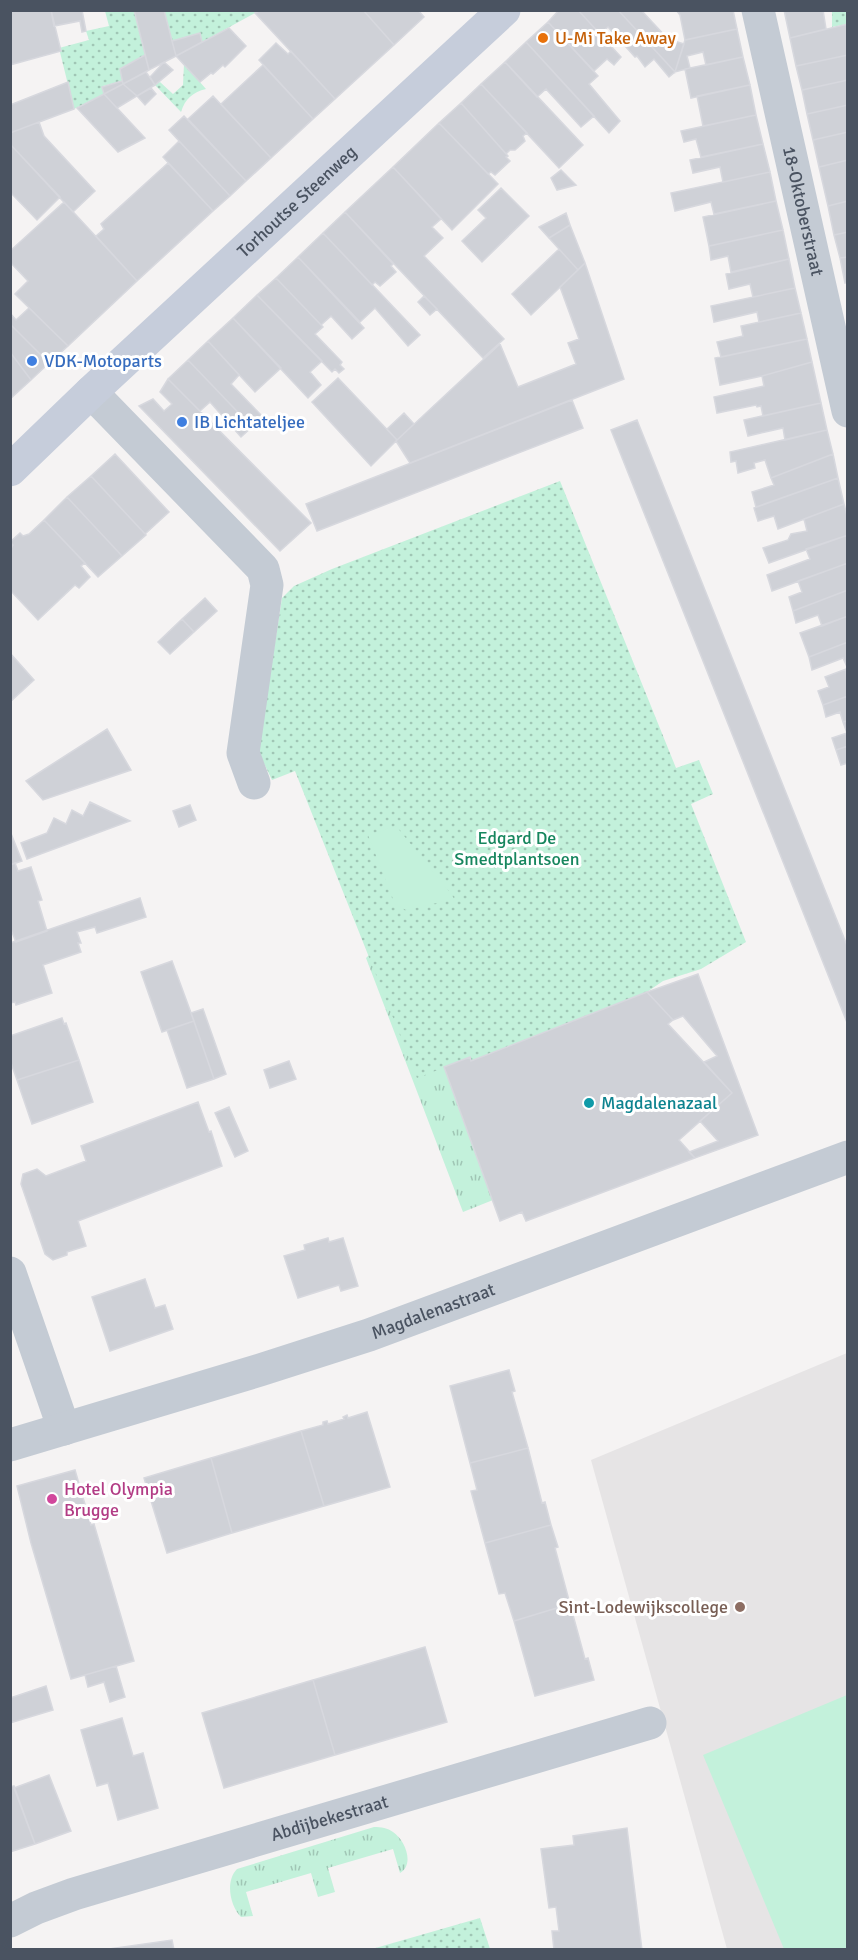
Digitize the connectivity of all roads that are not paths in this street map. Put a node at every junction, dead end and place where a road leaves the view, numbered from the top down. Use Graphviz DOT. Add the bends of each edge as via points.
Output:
graph roads {
  1 [pos="504,10"];
  2 [pos="758,10"];
  3 [pos="91,392"];
  4 [pos="848,411"];
  5 [pos="10,470"];
  6 [pos="254,783"];
  7 [pos="848,1157"];
  8 [pos="10,1273"];
  9 [pos="64,1429"];
  10 [pos="10,1445"];
  11 [pos="651,1723"];
  12 [pos="10,1921"];
  1 -- 3 [label="main road, Torhoutse Steenweg"];
  2 -- 4 [label="street, 18-Oktoberstraat"];
  3 -- 5 [label="main road, Torhoutse Steenweg"];
  3 -- 6 [label="street" via="263,569 267,585 243,753"];
  7 -- 9 [label="street, Magdalenastraat" via="369,1335"];
  8 -- 9 [label="street"];
  9 -- 10 [label="street, Magdalenastraat"];
  11 -- 12 [label="street, Abdijbekestraat" via="74,1894"];
}
